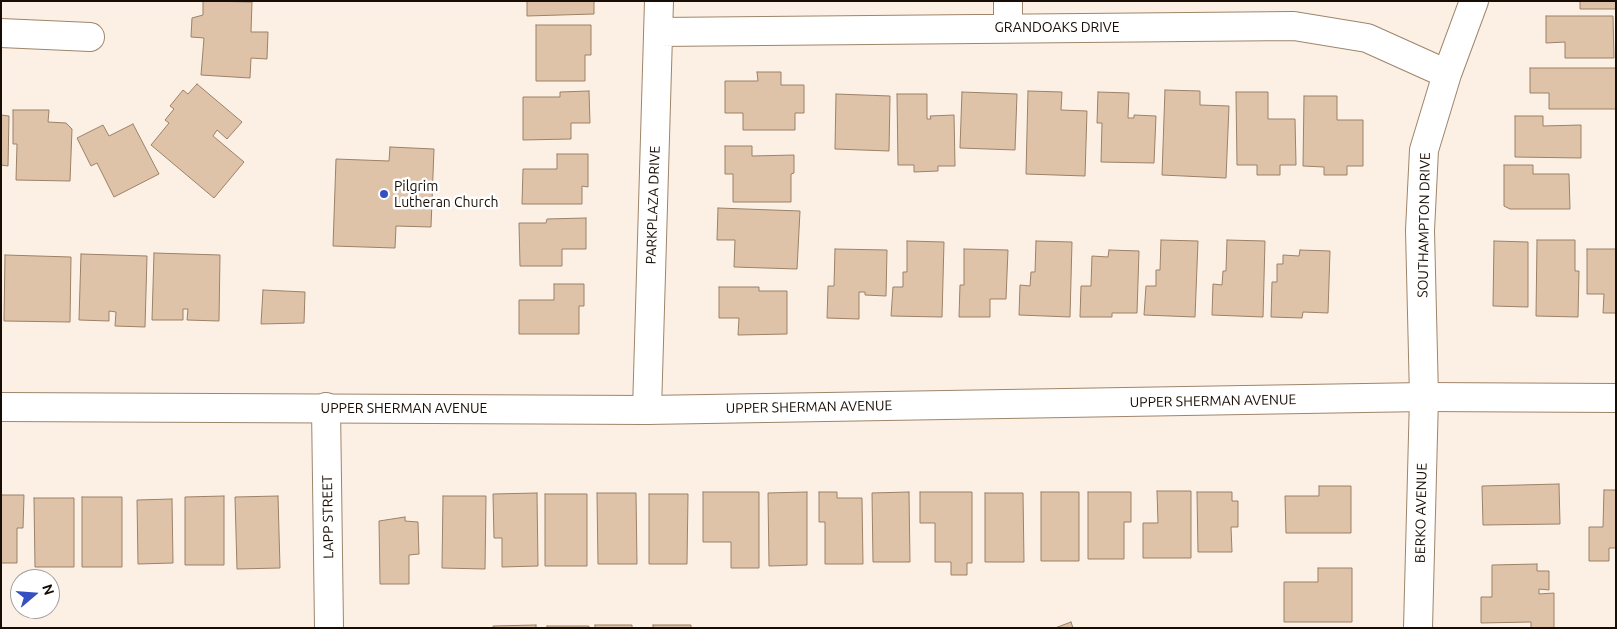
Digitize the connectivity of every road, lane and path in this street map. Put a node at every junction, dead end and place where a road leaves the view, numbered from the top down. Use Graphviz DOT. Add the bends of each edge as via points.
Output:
graph roads {
  1 [pos="659,1"];
  2 [pos="1474,1"];
  3 [pos="1008,14"];
  4 [pos="658,32"];
  5 [pos="1,33"];
  6 [pos="90,37"];
  7 [pos="1447,74"];
  8 [pos="1424,397"];
  9 [pos="1616,398"];
  10 [pos="1,407"];
  11 [pos="326,407"];
  12 [pos="647,410"];
  13 [pos="330,628"];
  14 [pos="1418,628"];
  1 -- 4 [label="street, PARKPLAZA DRIVE"];
  2 -- 7 [label="street, SOUTHAMPTON DRIVE"];
  3 -- 4 [label="street, GRANDOAKS DRIVE"];
  3 -- 7 [label="street, GRANDOAKS DRIVE" via="1294,26 1367,38"];
  4 -- 12 [label="street, PARKPLAZA DRIVE"];
  5 -- 6 [label="street"];
  7 -- 8 [label="street, SOUTHAMPTON DRIVE" via="1424,150 1420,230"];
  8 -- 9 [label="street, UPPER SHERMAN AVENUE"];
  8 -- 12 [label="street, UPPER SHERMAN AVENUE"];
  8 -- 14 [label="street, BERKO AVENUE"];
  10 -- 11 [label="street, UPPER SHERMAN AVENUE"];
  11 -- 12 [label="street, UPPER SHERMAN AVENUE"];
  11 -- 13 [label="street, LAPP STREET"];
}
